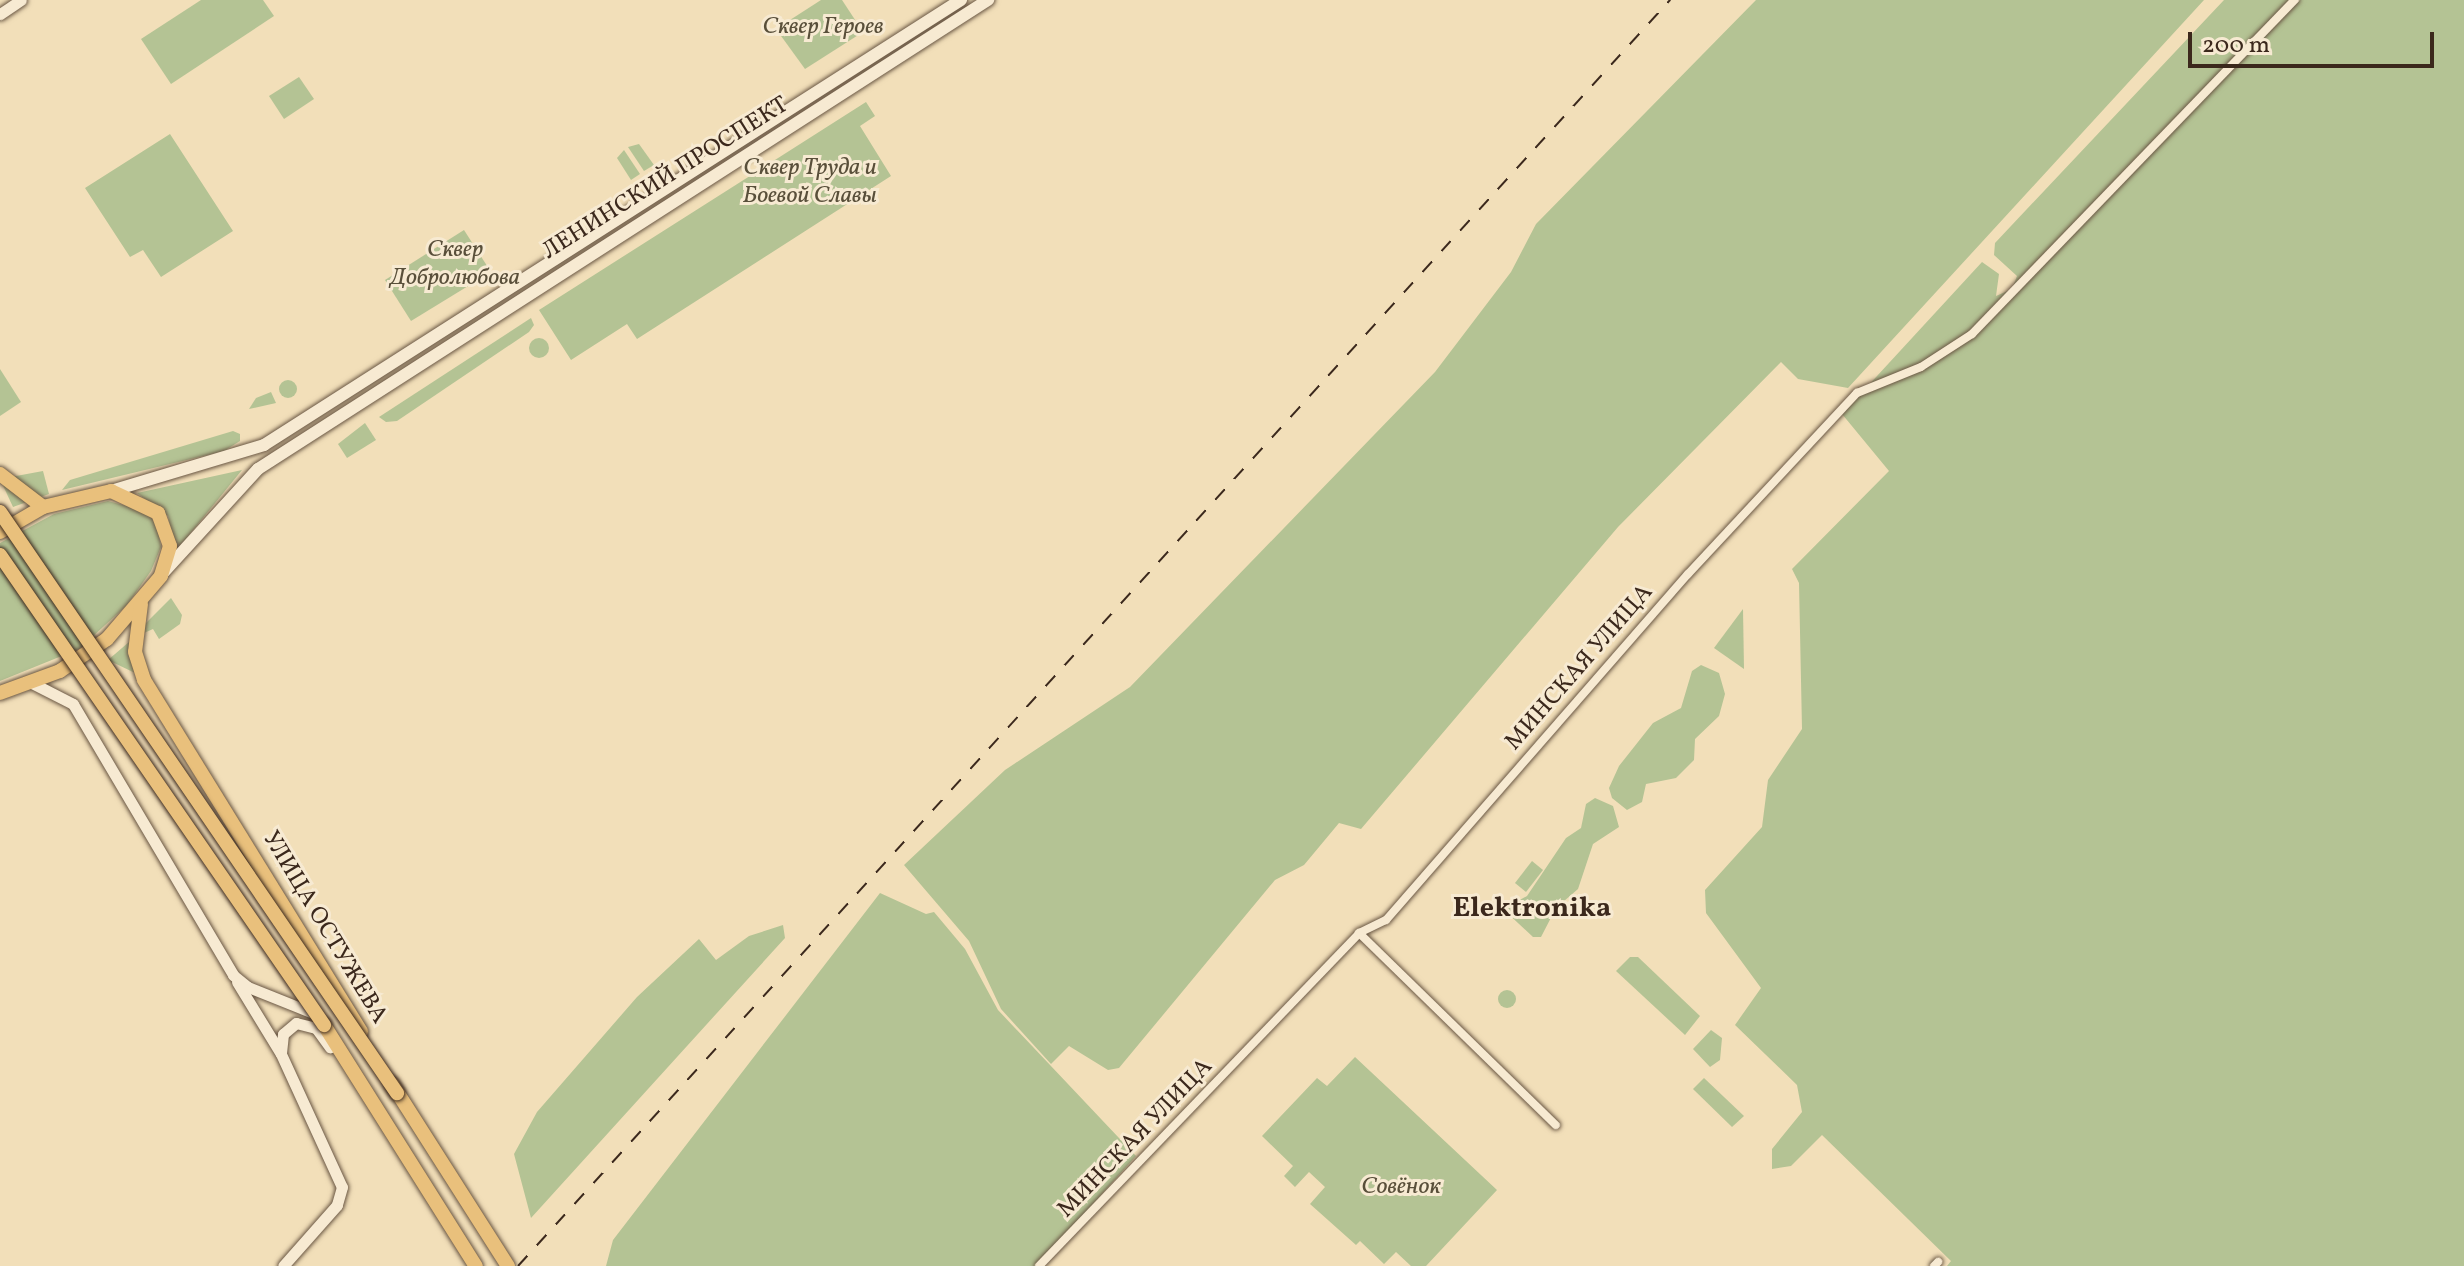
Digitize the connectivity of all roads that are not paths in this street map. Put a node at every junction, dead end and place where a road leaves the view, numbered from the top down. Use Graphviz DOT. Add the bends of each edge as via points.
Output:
graph roads {
  1 [pos="21,0"];
  2 [pos="961,0"];
  3 [pos="987,0"];
  4 [pos="2295,0"];
  5 [pos="0,14"];
  6 [pos="0,474"];
  7 [pos="111,491"];
  8 [pos="43,507"];
  9 [pos="0,512"];
  10 [pos="0,532"];
  11 [pos="0,555"];
  12 [pos="161,576"];
  13 [pos="141,604"];
  14 [pos="32,683"];
  15 [pos="0,693"];
  16 [pos="1359,933"];
  17 [pos="233,975"];
  18 [pos="324,1025"];
  19 [pos="281,1054"];
  20 [pos="397,1093"];
  21 [pos="376,1108"];
  22 [pos="1556,1125"];
  23 [pos="283,1266"];
  24 [pos="476,1266"];
  25 [pos="508,1266"];
  26 [pos="1039,1266"];
  1 -- 5 [label="street"];
  2 -- 7 [label="main road, ЛЕНИНСКИЙ ПРОСПЕКТ" via="264,445"];
  3 -- 12 [label="main road, ЛЕНИНСКИЙ ПРОСПЕКТ" via="258,469"];
  4 -- 16 [label="street, МИНСКАЯ УЛИЦА" via="1972,334 1921,367 1857,393 1688,574 1391,914"];
  6 -- 8 [label="main road"];
  7 -- 8 [label="main road, ЛЕНИНСКИЙ ПРОСПЕКТ"];
  7 -- 12 [label="main road" via="141,501 163,520 170,546"];
  8 -- 10 [label="main road, ЛЕНИНСКИЙ ПРОСПЕКТ"];
  9 -- 20 [label="main road, bridge"];
  11 -- 18 [label="main road, bridge"];
  12 -- 13 [label="main road, ЛЕНИНСКИЙ ПРОСПЕКТ"];
  13 -- 14 [label="main road, ЛЕНИНСКИЙ ПРОСПЕКТ" via="91,653"];
  13 -- 20 [label="main road, УЛИЦА ОСТУЖЕВА" via="135,652 144,680 314,948"];
  14 -- 15 [label="main road, ЛЕНИНСКИЙ ПРОСПЕКТ"];
  14 -- 17 [label="street, УЛИЦА ОСТУЖЕВА" via="73,704"];
  16 -- 22 [label="street"];
  16 -- 26 [label="street, МИНСКАЯ УЛИЦА"];
  17 -- 18 [label="street, УЛИЦА ОСТУЖЕВА" via="264,994 305,1006"];
  17 -- 19 [label="street"];
  18 -- 21 [label="main road, УЛИЦА ОСТУЖЕВА"];
  19 -- 21 [label="street" via="287,1028 309,1023"];
  19 -- 23 [label="street" via="342,1193"];
  20 -- 25 [label="main road, УЛИЦА ОСТУЖЕВА"];
  21 -- 24 [label="main road, УЛИЦА ОСТУЖЕВА"];
}
